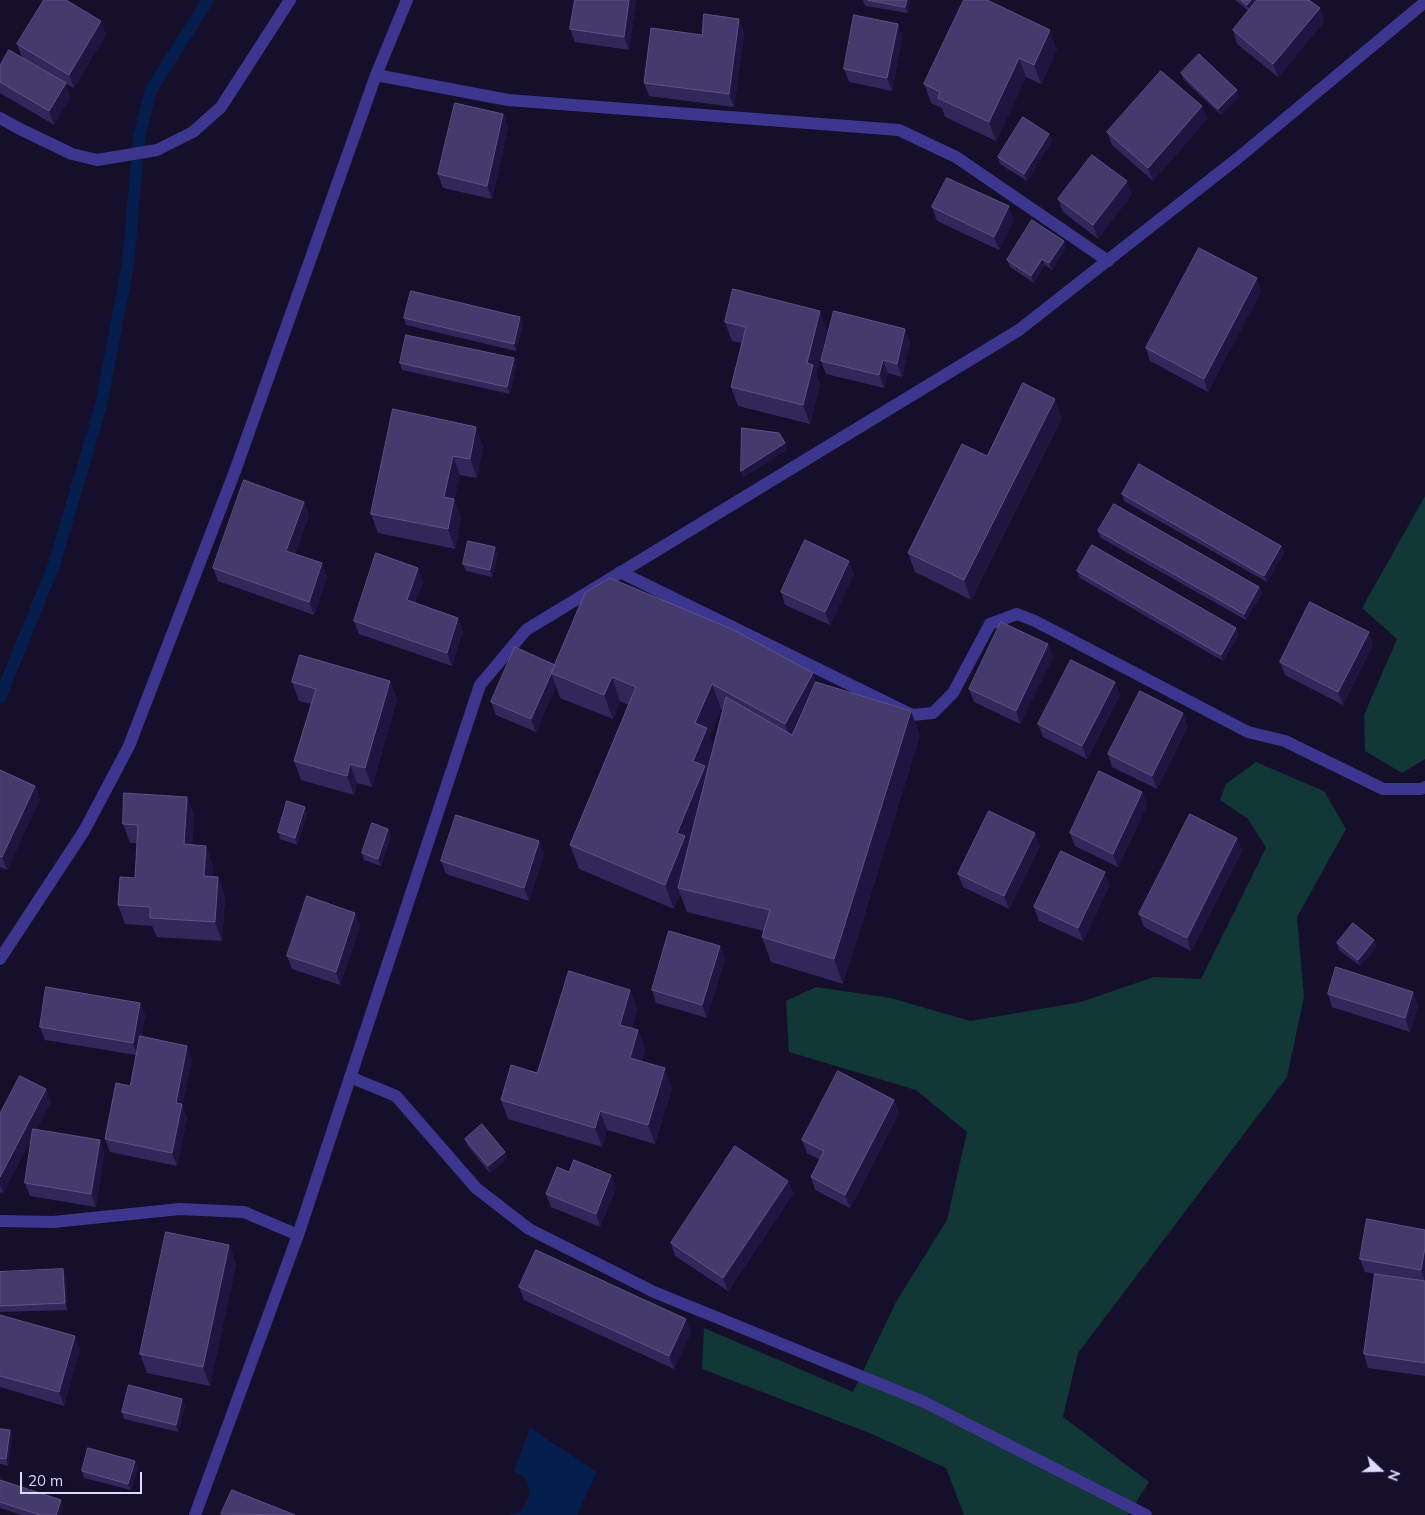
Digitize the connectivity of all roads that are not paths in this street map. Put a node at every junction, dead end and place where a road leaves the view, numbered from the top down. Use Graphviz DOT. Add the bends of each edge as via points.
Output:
graph roads {
  1 [pos="290,0"];
  2 [pos="407,0"];
  3 [pos="1425,2"];
  4 [pos="376,75"];
  5 [pos="0,118"];
  6 [pos="1108,260"];
  7 [pos="620,572"];
  8 [pos="1425,787"];
  9 [pos="0,959"];
  10 [pos="350,1077"];
  11 [pos="0,1221"];
  12 [pos="298,1235"];
  13 [pos="195,1515"];
  14 [pos="1146,1515"];
  1 -- 5 [label="street" via="221,107 192,132 158,150 97,160 72,154"];
  2 -- 4 [label="street"];
  3 -- 6 [label="street" via="1238,158"];
  4 -- 6 [label="street" via="508,100 899,130 956,157"];
  4 -- 9 [label="street" via="234,471 129,746 84,831"];
  6 -- 7 [label="street" via="1020,330"];
  7 -- 8 [label="street" via="912,715 933,713 953,693 990,624 1017,614 1248,732 1285,740 1383,789"];
  7 -- 10 [label="street" via="526,630 480,685"];
  10 -- 12 [label="street"];
  10 -- 14 [label="street" via="396,1096 476,1188 529,1229 654,1292 922,1401"];
  11 -- 12 [label="street" via="53,1222 180,1209 244,1212"];
  12 -- 13 [label="street"];
}
